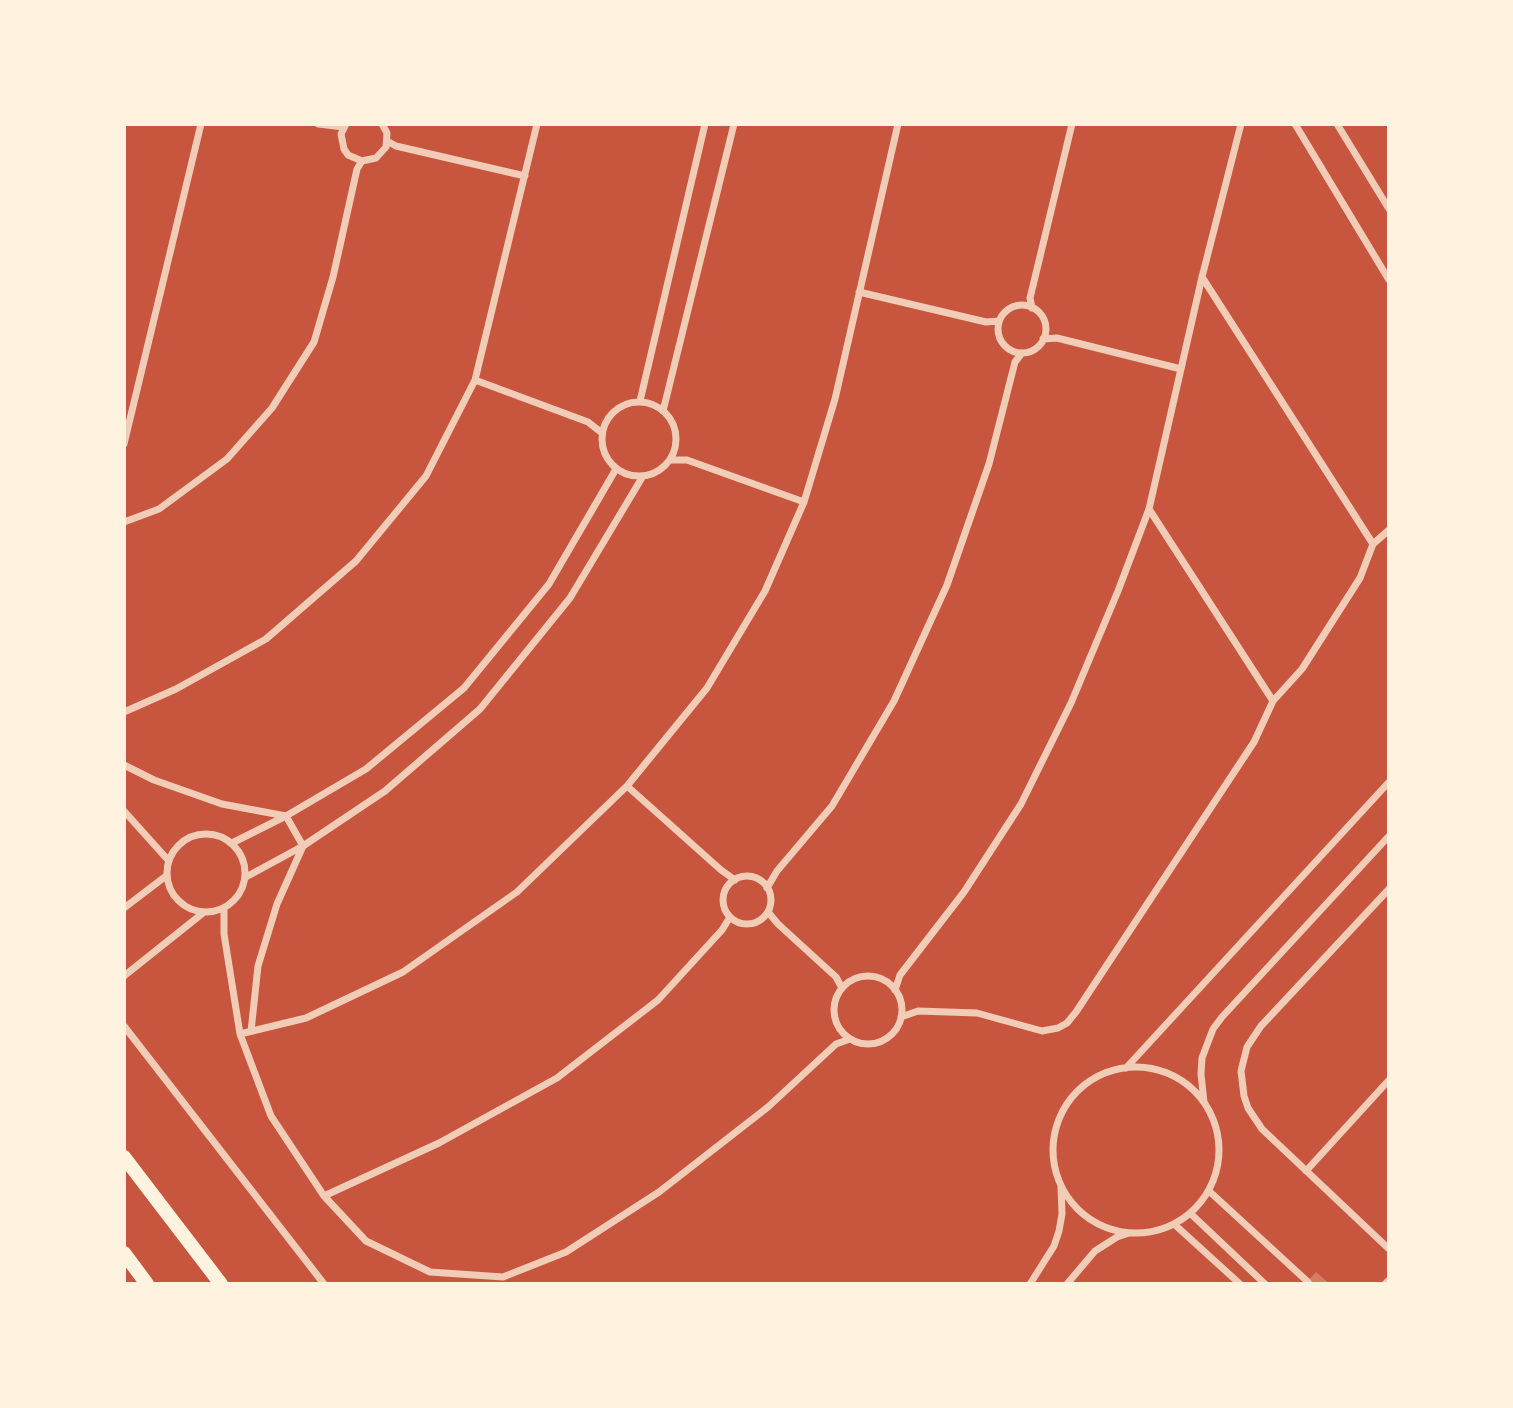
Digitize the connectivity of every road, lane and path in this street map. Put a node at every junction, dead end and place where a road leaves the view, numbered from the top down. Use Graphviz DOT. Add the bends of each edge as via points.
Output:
graph roads {
  1 [pos="201,124"];
  2 [pos="318,124"];
  3 [pos="382,124"];
  4 [pos="537,124"];
  5 [pos="705,124"];
  6 [pos="734,124"];
  7 [pos="898,124"];
  8 [pos="1072,124"];
  9 [pos="1241,124"];
  10 [pos="1295,124"];
  11 [pos="1337,124"];
  12 [pos="344,129"];
  13 [pos="386,144"];
  14 [pos="359,160"];
  15 [pos="525,176"];
  16 [pos="1389,209"];
  17 [pos="1202,277"];
  18 [pos="1389,280"];
  19 [pos="859,292"];
  20 [pos="1030,298"];
  21 [pos="1023,306"];
  22 [pos="1032,308"];
  23 [pos="999,321"];
  24 [pos="986,322"];
  25 [pos="1046,330"];
  26 [pos="998,331"];
  27 [pos="1057,338"];
  28 [pos="1043,339"];
  29 [pos="1012,351"];
  30 [pos="1022,353"];
  31 [pos="1015,362"];
  32 [pos="1181,369"];
  33 [pos="475,380"];
  34 [pos="640,401"];
  35 [pos="663,411"];
  36 [pos="588,422"];
  37 [pos="605,423"];
  38 [pos="602,433"];
  39 [pos="124,444"];
  40 [pos="675,449"];
  41 [pos="670,460"];
  42 [pos="687,460"];
  43 [pos="616,469"];
  44 [pos="643,476"];
  45 [pos="804,502"];
  46 [pos="1149,509"];
  47 [pos="124,522"];
  48 [pos="1389,530"];
  49 [pos="1373,544"];
  50 [pos="1273,701"];
  51 [pos="124,712"];
  52 [pos="124,765"];
  53 [pos="1389,782"];
  54 [pos="627,786"];
  55 [pos="124,811"];
  56 [pos="286,816"];
  57 [pos="1389,836"];
  58 [pos="152,840"];
  59 [pos="232,843"];
  60 [pos="303,846"];
  61 [pos="174,849"];
  62 [pos="168,860"];
  63 [pos="166,876"];
  64 [pos="246,877"];
  65 [pos="732,883"];
  66 [pos="765,885"];
  67 [pos="1389,889"];
  68 [pos="124,908"];
  69 [pos="224,909"];
  70 [pos="213,912"];
  71 [pos="203,913"];
  72 [pos="765,915"];
  73 [pos="733,919"];
  74 [pos="224,934"];
  75 [pos="900,975"];
  76 [pos="124,976"];
  77 [pos="886,981"];
  78 [pos="844,986"];
  79 [pos="895,990"];
  80 [pos="901,1003"];
  81 [pos="918,1011"];
  82 [pos="901,1017"];
  83 [pos="124,1026"];
  84 [pos="251,1031"];
  85 [pos="841,1032"];
  86 [pos="240,1034"];
  87 [pos="850,1039"];
  88 [pos="836,1044"];
  89 [pos="1126,1068"];
  90 [pos="1389,1080"];
  91 [pos="1205,1104"];
  92 [pos="124,1157"];
  93 [pos="1306,1171"];
  94 [pos="1060,1181"];
  95 [pos="1209,1191"];
  96 [pos="324,1196"];
  97 [pos="1191,1214"];
  98 [pos="1174,1224"];
  99 [pos="1130,1233"];
  100 [pos="1389,1249"];
  101 [pos="124,1253"];
  102 [pos="1308,1282"];
  103 [pos="147,1284"];
  104 [pos="221,1284"];
  105 [pos="324,1284"];
  106 [pos="1030,1284"];
  107 [pos="1067,1284"];
  108 [pos="1240,1284"];
  109 [pos="1265,1284"];
  1 -- 39 [label="street"];
  2 -- 12 [label="street"];
  3 -- 13 [label="street"];
  4 -- 15 [label="street"];
  5 -- 34 [label="street"];
  6 -- 35 [label="street"];
  7 -- 19 [label="street"];
  8 -- 20 [label="street"];
  9 -- 17 [label="street"];
  10 -- 18 [label="street"];
  11 -- 16 [label="street"];
  12 -- 14 [label="street" via="344,149"];
  13 -- 14 [label="street" via="376,158"];
  13 -- 15 [label="street"];
  14 -- 47 [label="street" via="314,342 272,408 227,459 159,509"];
  15 -- 33 [label="street"];
  17 -- 32 [label="street"];
  17 -- 49 [label="street"];
  19 -- 24 [label="street"];
  19 -- 45 [label="street"];
  20 -- 21 [label="street"];
  20 -- 22 [label="street"];
  21 -- 22 [label="street"];
  21 -- 23 [label="street" via="1009,309"];
  22 -- 25 [label="street"];
  23 -- 24 [label="street"];
  23 -- 26 [label="street"];
  24 -- 26 [label="street"];
  25 -- 27 [label="street"];
  25 -- 28 [label="street"];
  26 -- 29 [label="street"];
  27 -- 28 [label="street"];
  27 -- 32 [label="street"];
  28 -- 30 [label="street"];
  29 -- 30 [label="street"];
  29 -- 31 [label="street"];
  30 -- 31 [label="street"];
  31 -- 66 [label="street" via="989,464 947,585 894,701 832,806"];
  32 -- 46 [label="street"];
  33 -- 36 [label="street"];
  33 -- 51 [label="street" via="426,476 356,561 266,639"];
  34 -- 35 [label="street"];
  34 -- 37 [label="street" via="619,407"];
  35 -- 40 [label="street" via="675,428"];
  36 -- 37 [label="street"];
  36 -- 38 [label="street"];
  37 -- 38 [label="street"];
  38 -- 43 [label="street" via="604,453"];
  40 -- 41 [label="street"];
  40 -- 42 [label="street"];
  41 -- 42 [label="street"];
  41 -- 44 [label="street"];
  42 -- 45 [label="street"];
  43 -- 44 [label="street"];
  43 -- 56 [label="street" via="549,584 464,688 366,769"];
  44 -- 60 [label="street" via="570,598 480,709 385,791"];
  45 -- 54 [label="street" via="765,591 707,688"];
  46 -- 50 [label="street"];
  46 -- 75 [label="street" via="1071,703 1021,804 964,892"];
  48 -- 49 [label="street"];
  49 -- 50 [label="street" via="1360,578 1302,669"];
  50 -- 81 [label="street" via="1254,742 1067,1023 1042,1031 977,1013"];
  52 -- 56 [label="street" via="222,804"];
  53 -- 89 [label="street"];
  54 -- 65 [label="street"];
  54 -- 84 [label="street" via="517,892 403,972 306,1018"];
  55 -- 58 [label="street"];
  56 -- 59 [label="street"];
  56 -- 60 [label="street"];
  57 -- 91 [label="street" via="1213,1029 1202,1058"];
  58 -- 61 [label="street"];
  58 -- 62 [label="street"];
  59 -- 61 [label="street" via="221,836 195,835"];
  59 -- 64 [label="street" via="245,864"];
  60 -- 64 [label="street"];
  60 -- 84 [label="street" via="258,966"];
  61 -- 62 [label="street"];
  62 -- 63 [label="street"];
  63 -- 68 [label="street"];
  63 -- 71 [label="street" via="177,901"];
  64 -- 69 [label="street" via="235,901"];
  65 -- 66 [label="street" via="744,877"];
  65 -- 73 [label="street" via="723,901"];
  66 -- 72 [label="street" via="770,904"];
  67 -- 93 [label="street" via="1253,1036 1243,1059 1242,1084 1254,1119"];
  69 -- 70 [label="street"];
  69 -- 74 [label="street"];
  70 -- 71 [label="street"];
  70 -- 74 [label="street"];
  71 -- 76 [label="street"];
  72 -- 73 [label="street" via="750,924"];
  72 -- 78 [label="street"];
  73 -- 96 [label="street" via="658,1000 557,1078 439,1143"];
  74 -- 86 [label="street"];
  75 -- 77 [label="street"];
  75 -- 79 [label="street"];
  77 -- 78 [label="street" via="862,976"];
  77 -- 79 [label="street"];
  78 -- 85 [label="street" via="834,1005"];
  79 -- 80 [label="street"];
  80 -- 81 [label="street"];
  80 -- 82 [label="street"];
  81 -- 82 [label="street"];
  82 -- 87 [label="street" via="886,1039 868,1044"];
  83 -- 105 [label="street"];
  84 -- 86 [label="street"];
  85 -- 87 [label="street"];
  85 -- 88 [label="street"];
  86 -- 96 [label="street" via="271,1116"];
  87 -- 88 [label="street"];
  88 -- 96 [label="street" via="768,1107 659,1192 566,1252 503,1277 430,1272 366,1241"];
  89 -- 91 [label="street" via="1171,1075"];
  89 -- 94 [label="street" via="1085,1085 1065,1108 1055,1136"];
  90 -- 93 [label="street"];
  91 -- 95 [label="street" via="1219,1147 1218,1170"];
  92 -- 104 [label="highway"];
  93 -- 100 [label="street"];
  94 -- 99 [label="street" via="1087,1217"];
  94 -- 106 [label="street" via="1059,1231"];
  95 -- 97 [label="street"];
  95 -- 102 [label="street"];
  97 -- 98 [label="street"];
  97 -- 109 [label="street"];
  98 -- 99 [label="street"];
  98 -- 108 [label="street"];
  99 -- 107 [label="street" via="1095,1251"];
  101 -- 103 [label="highway"];
}
